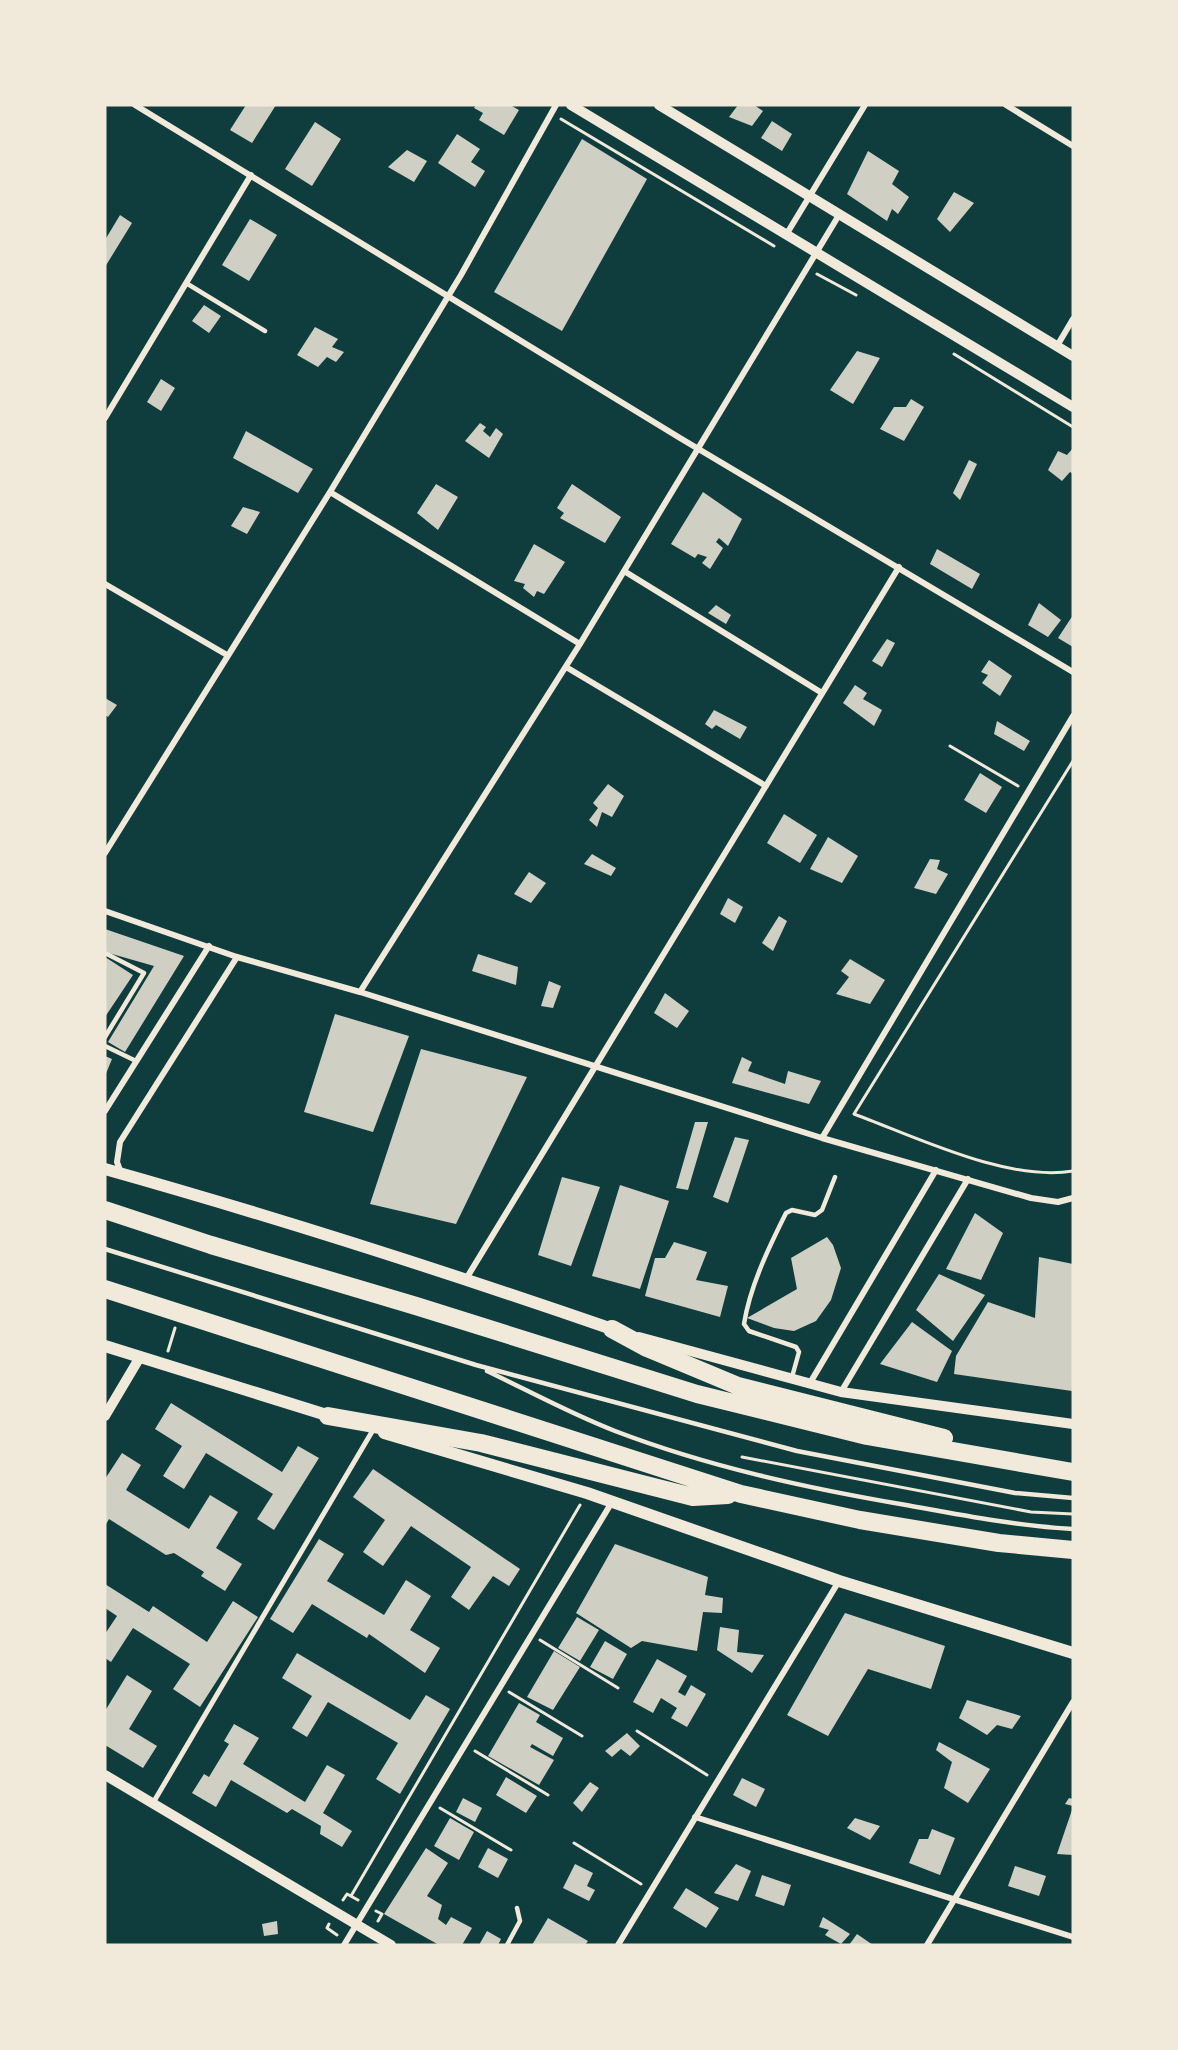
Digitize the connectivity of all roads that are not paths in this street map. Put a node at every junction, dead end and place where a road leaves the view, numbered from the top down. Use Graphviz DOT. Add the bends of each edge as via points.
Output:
graph roads {
  1 [pos="135,105"];
  2 [pos="556,105"];
  3 [pos="571,105"];
  4 [pos="659,105"];
  5 [pos="865,105"];
  6 [pos="1006,105"];
  7 [pos="1073,146"];
  8 [pos="251,175"];
  9 [pos="808,198"];
  10 [pos="839,215"];
  11 [pos="786,235"];
  12 [pos="814,253"];
  13 [pos="186,283"];
  14 [pos="449,295"];
  15 [pos="1073,319"];
  16 [pos="266,331"];
  17 [pos="1057,346"];
  18 [pos="1073,356"];
  19 [pos="1073,407"];
  20 [pos="105,418"];
  21 [pos="697,448"];
  22 [pos="330,492"];
  23 [pos="899,567"];
  24 [pos="624,571"];
  25 [pos="105,584"];
  26 [pos="580,644"];
  27 [pos="227,655"];
  28 [pos="566,667"];
  29 [pos="1073,672"];
  30 [pos="822,693"];
  31 [pos="1073,716"];
  32 [pos="766,786"];
  33 [pos="105,853"];
  34 [pos="105,911"];
  35 [pos="209,946"];
  36 [pos="105,953"];
  37 [pos="237,957"];
  38 [pos="360,992"];
  39 [pos="105,1037"];
  40 [pos="105,1046"];
  41 [pos="136,1061"];
  42 [pos="595,1067"];
  43 [pos="105,1111"];
  44 [pos="822,1138"];
  45 [pos="105,1169"];
  46 [pos="936,1170"];
  47 [pos="121,1173"];
  48 [pos="835,1177"];
  49 [pos="968,1179"];
  50 [pos="1073,1198"];
  51 [pos="105,1210"];
  52 [pos="105,1249"];
  53 [pos="466,1279"];
  54 [pos="105,1290"];
  55 [pos="612,1329"];
  56 [pos="105,1346"];
  57 [pos="140,1357"];
  58 [pos="476,1365"];
  59 [pos="791,1378"];
  60 [pos="810,1383"];
  61 [pos="842,1392"];
  62 [pos="105,1416"];
  63 [pos="328,1416"];
  64 [pos="1073,1424"];
  65 [pos="373,1430"];
  66 [pos="1067,1472"];
  67 [pos="741,1494"];
  68 [pos="1073,1498"];
  69 [pos="612,1502"];
  70 [pos="1073,1529"];
  71 [pos="1073,1551"];
  72 [pos="839,1581"];
  73 [pos="1073,1653"];
  74 [pos="1073,1702"];
  75 [pos="105,1775"];
  76 [pos="152,1804"];
  77 [pos="695,1817"];
  78 [pos="954,1900"];
  79 [pos="517,1908"];
  80 [pos="356,1926"];
  81 [pos="1073,1937"];
  82 [pos="344,1945"];
  83 [pos="391,1945"];
  84 [pos="507,1945"];
  85 [pos="618,1945"];
  86 [pos="927,1945"];
  1 -- 8 [label="street"];
  2 -- 14 [label="street"];
  3 -- 11 [label="street"];
  4 -- 9 [label="street"];
  5 -- 9 [label="street"];
  6 -- 7 [label="street"];
  8 -- 13 [label="street"];
  8 -- 14 [label="street"];
  9 -- 10 [label="street"];
  9 -- 11 [label="street"];
  10 -- 12 [label="street"];
  10 -- 17 [label="street"];
  11 -- 12 [label="street"];
  12 -- 19 [label="street"];
  12 -- 21 [label="street"];
  13 -- 16 [label="lane"];
  13 -- 20 [label="street"];
  14 -- 21 [label="street"];
  14 -- 22 [label="street"];
  15 -- 17 [label="street"];
  17 -- 18 [label="street"];
  21 -- 23 [label="street"];
  21 -- 24 [label="street"];
  22 -- 26 [label="street"];
  22 -- 27 [label="street"];
  23 -- 29 [label="street"];
  23 -- 30 [label="street"];
  24 -- 26 [label="street"];
  24 -- 30 [label="street"];
  25 -- 27 [label="street"];
  26 -- 28 [label="street"];
  27 -- 33 [label="street"];
  28 -- 32 [label="street"];
  28 -- 38 [label="street"];
  30 -- 32 [label="street"];
  31 -- 44 [label="street"];
  32 -- 42 [label="street"];
  34 -- 35 [label="street"];
  35 -- 37 [label="street"];
  35 -- 41 [label="street"];
  36 -- 39 [label="lane" via="144,973"];
  37 -- 38 [label="street"];
  37 -- 47 [label="street" via="120,1142 117,1162"];
  38 -- 42 [label="street"];
  40 -- 41 [label="lane"];
  41 -- 43 [label="street"];
  42 -- 44 [label="street"];
  42 -- 53 [label="street"];
  44 -- 46 [label="street"];
  45 -- 47 [label="main road"];
  46 -- 49 [label="street"];
  46 -- 60 [label="street"];
  47 -- 53 [label="main road"];
  48 -- 59 [label="lane" via="822,1210 815,1215 792,1210 786,1213 752,1292 744,1324 749,1332 796,1347 799,1352"];
  49 -- 50 [label="street" via="1031,1198 1058,1202"];
  49 -- 61 [label="street"];
  51 -- 66 [label="highway" via="697,1394 867,1436"];
  52 -- 58 [label="lane"];
  53 -- 55 [label="main road"];
  54 -- 67 [label="highway"];
  55 -- 59 [label="street"];
  55 -- 66 [label="highway" via="668,1358 738,1386 936,1437 1020,1454"];
  56 -- 57 [label="main road"];
  57 -- 62 [label="street"];
  57 -- 63 [label="main road"];
  58 -- 68 [label="lane" via="797,1451 1015,1493"];
  58 -- 70 [label="lane" via="614,1431 711,1463 821,1491 958,1515"];
  59 -- 60 [label="street"];
  60 -- 61 [label="street"];
  61 -- 64 [label="street"];
  63 -- 65 [label="main road"];
  63 -- 67 [label="highway" via="481,1443 693,1497"];
  65 -- 69 [label="main road"];
  65 -- 76 [label="street"];
  67 -- 71 [label="highway" via="881,1524"];
  69 -- 72 [label="main road"];
  69 -- 80 [label="street"];
  72 -- 73 [label="main road"];
  72 -- 77 [label="street"];
  74 -- 78 [label="street"];
  75 -- 76 [label="street"];
  76 -- 80 [label="street"];
  77 -- 78 [label="street"];
  77 -- 85 [label="street"];
  78 -- 81 [label="street"];
  78 -- 86 [label="street"];
  79 -- 84 [label="lane" via="520,1921"];
  80 -- 82 [label="street"];
  80 -- 83 [label="street"];
}
